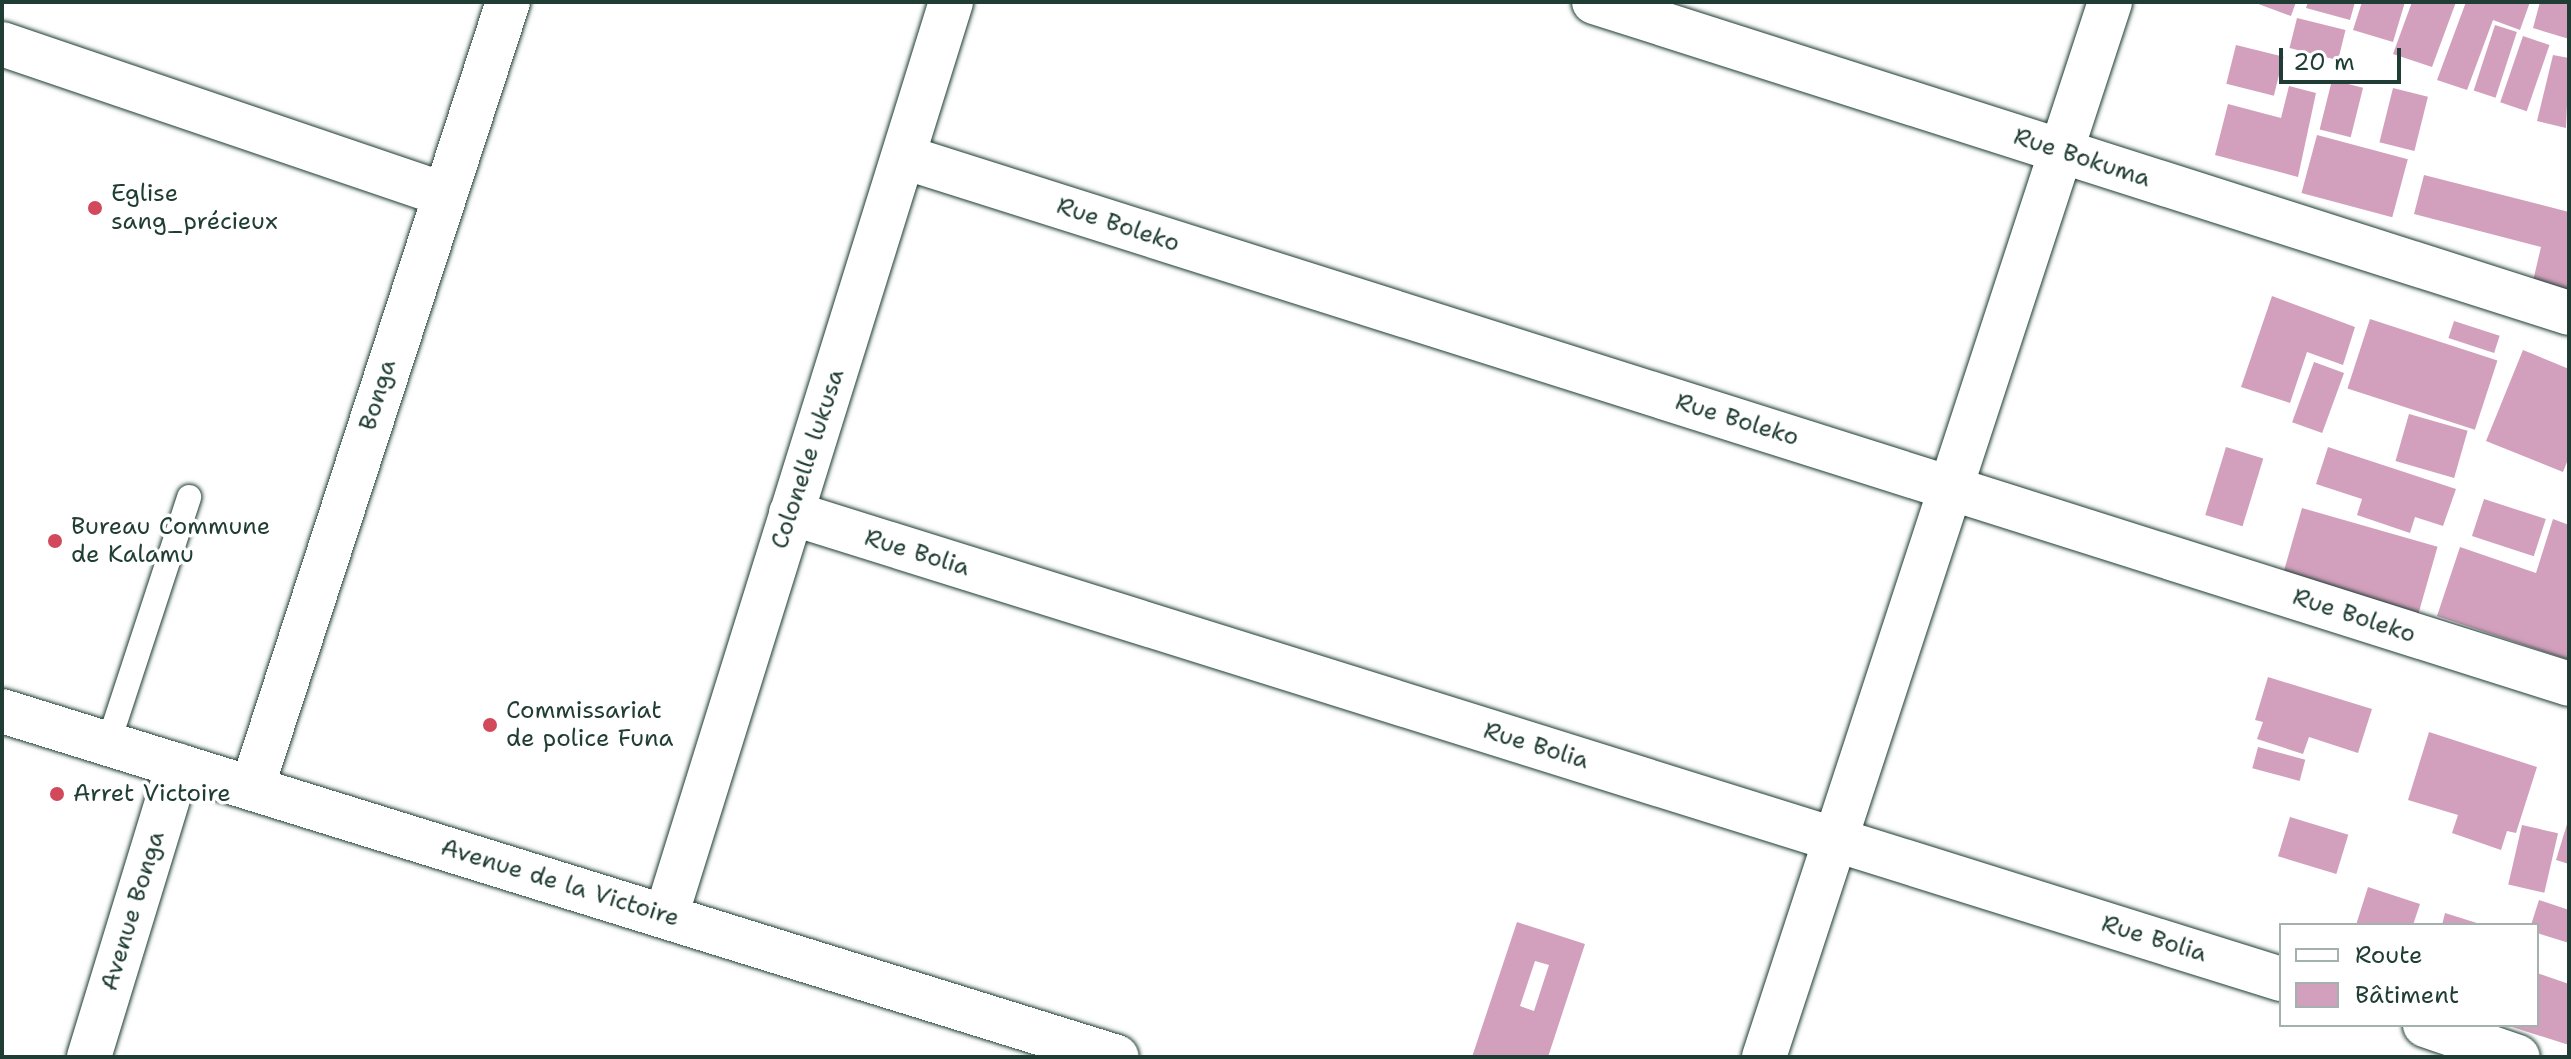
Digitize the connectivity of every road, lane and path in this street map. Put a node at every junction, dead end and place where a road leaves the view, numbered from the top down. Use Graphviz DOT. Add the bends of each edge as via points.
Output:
graph roads {
  1 [pos="508,2"];
  2 [pos="951,2"];
  3 [pos="1594,2"];
  4 [pos="2110,2"];
  5 [pos="2,44"];
  6 [pos="2065,152"];
  7 [pos="904,157"];
  8 [pos="442,194"];
  9 [pos="2569,313"];
  10 [pos="1948,486"];
  11 [pos="189,497"];
  12 [pos="791,513"];
  13 [pos="2569,684"];
  14 [pos="2,711"];
  15 [pos="108,744"];
  16 [pos="178,765"];
  17 [pos="252,788"];
  18 [pos="1833,839"];
  19 [pos="666,916"];
  20 [pos="2279,978"];
  21 [pos="2431,1027"];
  22 [pos="89,1057"];
  23 [pos="1117,1057"];
  24 [pos="1764,1057"];
  25 [pos="2518,1057"];
  1 -- 8 [label="street, Bonga"];
  2 -- 7 [label="street, Colonelle lukusa"];
  3 -- 6 [label="street, Rue Bokuma"];
  4 -- 6 [label="street"];
  5 -- 8 [label="street"];
  6 -- 9 [label="street, Rue Bokuma"];
  6 -- 10 [label="street"];
  7 -- 10 [label="street, Rue Boleko"];
  7 -- 12 [label="street, Colonelle lukusa"];
  8 -- 17 [label="street, Bonga"];
  10 -- 13 [label="street, Rue Boleko"];
  10 -- 18 [label="street"];
  11 -- 15 [label="lane"];
  12 -- 18 [label="street, Rue Bolia"];
  12 -- 19 [label="street, Colonelle lukusa"];
  14 -- 15 [label="street, Avenue de la Victoire"];
  15 -- 16 [label="street, Avenue de la Victoire"];
  16 -- 17 [label="street, Avenue de la Victoire"];
  16 -- 22 [label="street, Avenue Bonga"];
  17 -- 19 [label="street, Avenue de la Victoire"];
  18 -- 20 [label="street, Rue Bolia"];
  18 -- 24 [label="street"];
  19 -- 23 [label="street, Avenue de la Victoire"];
  21 -- 25 [label="street"];
}
